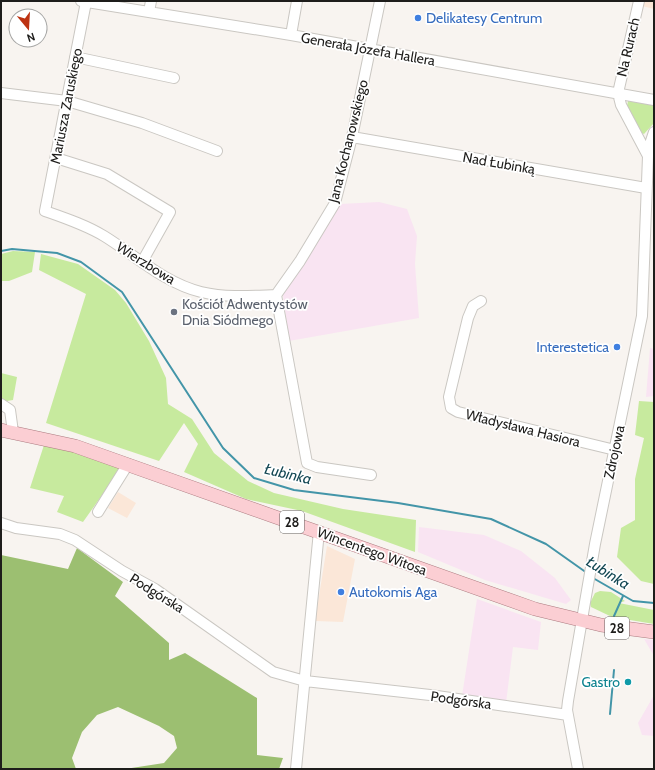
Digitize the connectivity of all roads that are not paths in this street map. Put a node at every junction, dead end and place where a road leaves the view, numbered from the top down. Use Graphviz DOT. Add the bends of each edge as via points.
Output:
graph roads {
  1 [pos="84,1"];
  2 [pos="151,1"];
  3 [pos="297,1"];
  4 [pos="380,1"];
  5 [pos="639,1"];
  6 [pos="149,12"];
  7 [pos="291,35"];
  8 [pos="370,49"];
  9 [pos="75,57"];
  10 [pos="174,78"];
  11 [pos="1,93"];
  12 [pos="618,93"];
  13 [pos="654,100"];
  14 [pos="67,101"];
  15 [pos="654,132"];
  16 [pos="352,137"];
  17 [pos="217,152"];
  18 [pos="648,156"];
  19 [pos="56,158"];
  20 [pos="646,188"];
  21 [pos="45,211"];
  22 [pos="142,262"];
  23 [pos="276,296"];
  24 [pos="481,301"];
  25 [pos="1,404"];
  26 [pos="7,431"];
  27 [pos="615,450"];
  28 [pos="128,464"];
  29 [pos="371,475"];
  30 [pos="98,512"];
  31 [pos="1,523"];
  32 [pos="318,531"];
  33 [pos="581,620"];
  34 [pos="654,632"];
  35 [pos="305,681"];
  36 [pos="568,715"];
  37 [pos="296,769"];
  38 [pos="578,769"];
  1 -- 6 [label="street, Generała Józefa Hallera"];
  1 -- 9 [label="street, Mariusza Zaruskiego"];
  2 -- 6 [label="street"];
  3 -- 7 [label="street"];
  4 -- 8 [label="street, Jana Kochanowskiego"];
  5 -- 12 [label="street, Na Rurach"];
  6 -- 7 [label="street, Generała Józefa Hallera"];
  7 -- 8 [label="street, Generała Józefa Hallera"];
  8 -- 12 [label="street, Generała Józefa Hallera"];
  8 -- 16 [label="street, Jana Kochanowskiego"];
  9 -- 10 [label="street"];
  9 -- 14 [label="street, Mariusza Zaruskiego"];
  11 -- 14 [label="street"];
  12 -- 13 [label="street, Generała Józefa Hallera"];
  12 -- 18 [label="street" via="621,105"];
  14 -- 17 [label="street" via="142,123"];
  14 -- 19 [label="street, Mariusza Zaruskiego"];
  15 -- 18 [label="street, Zdrojowa" via="648,147"];
  16 -- 20 [label="street, Nad Łubinką"];
  16 -- 23 [label="street, Jana Kochanowskiego" via="335,202"];
  18 -- 20 [label="street, Zdrojowa"];
  19 -- 21 [label="street, Mariusza Zaruskiego"];
  19 -- 22 [label="street" via="107,174 170,212"];
  20 -- 27 [label="street, Zdrojowa" via="642,316"];
  21 -- 22 [label="street, Wierzbowa" via="102,235"];
  22 -- 23 [label="street, Wierzbowa" via="176,282 200,292 245,298"];
  23 -- 29 [label="street" via="307,463 317,467"];
  24 -- 27 [label="street, Władysława Hasiora" via="473,306 468,318 449,397 451,408 458,412"];
  25 -- 26 [label="street" via="10,410"];
  26 -- 28 [label="main road, Wincentego Witosa / 28" via="75,446"];
  27 -- 33 [label="street, Zdrojowa"];
  28 -- 30 [label="street"];
  28 -- 32 [label="main road, Wincentego Witosa / 28"];
  31 -- 35 [label="street, Podgórska" via="16,528 60,534 75,540 122,572 155,589 272,672"];
  32 -- 33 [label="main road, Wincentego Witosa / 28" via="535,609"];
  32 -- 35 [label="street"];
  33 -- 34 [label="main road, Wincentego Witosa / 28"];
  33 -- 36 [label="street, Zdrojowa"];
  35 -- 36 [label="street, Podgórska" via="430,695"];
  35 -- 37 [label="street"];
  36 -- 38 [label="street, Zdrojowa"];
}
